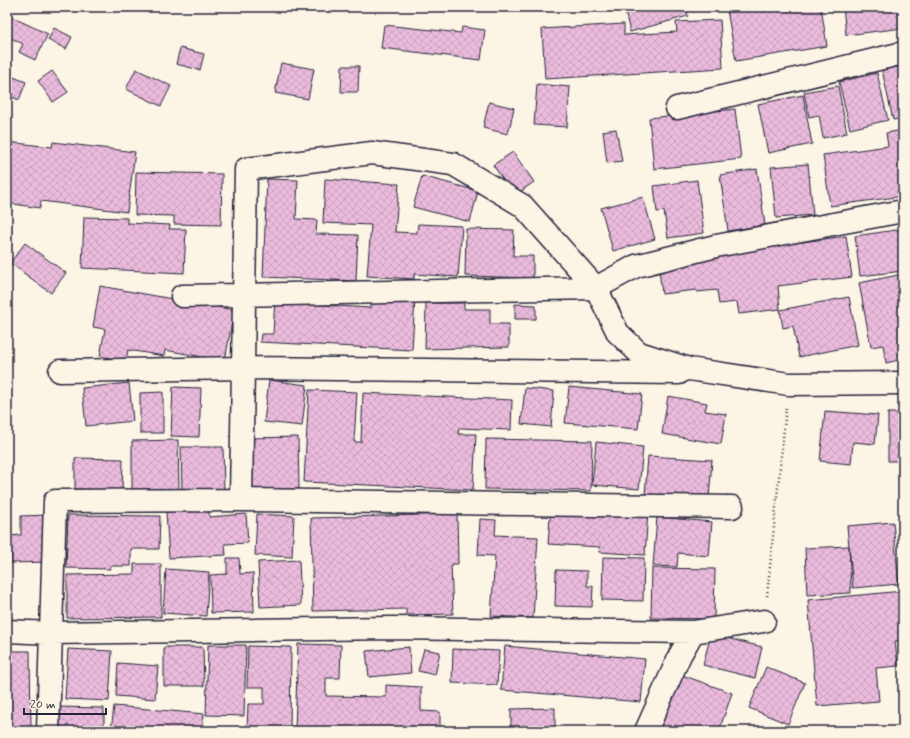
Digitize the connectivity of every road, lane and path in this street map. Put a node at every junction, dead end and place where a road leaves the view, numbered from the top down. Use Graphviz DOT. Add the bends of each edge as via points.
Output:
graph roads {
  1 [pos="903,53"];
  2 [pos="677,108"];
  3 [pos="903,211"];
  4 [pos="596,288"];
  5 [pos="243,295"];
  6 [pos="182,296"];
  7 [pos="244,368"];
  8 [pos="60,371"];
  9 [pos="724,374"];
  10 [pos="903,383"];
  11 [pos="789,384"];
  12 [pos="241,500"];
  13 [pos="732,507"];
  14 [pos="764,621"];
  15 [pos="7,631"];
  16 [pos="693,632"];
  17 [pos="50,633"];
  18 [pos="48,731"];
  19 [pos="646,731"];
  1 -- 2 [label="street"];
  3 -- 4 [label="street" via="708,248 636,266"];
  4 -- 5 [label="street"];
  4 -- 5 [label="street" via="524,206 453,164 372,153 246,169"];
  4 -- 9 [label="street" via="618,333 639,353 689,369"];
  5 -- 6 [label="street"];
  5 -- 7 [label="street"];
  7 -- 8 [label="street"];
  7 -- 9 [label="street"];
  7 -- 12 [label="street"];
  9 -- 11 [label="street"];
  10 -- 11 [label="street"];
  11 -- 14 [label="path"];
  12 -- 13 [label="street"];
  12 -- 17 [label="street" via="55,501"];
  14 -- 16 [label="street"];
  15 -- 17 [label="street"];
  16 -- 17 [label="street" via="392,628"];
  16 -- 19 [label="street"];
  17 -- 18 [label="street"];
}
